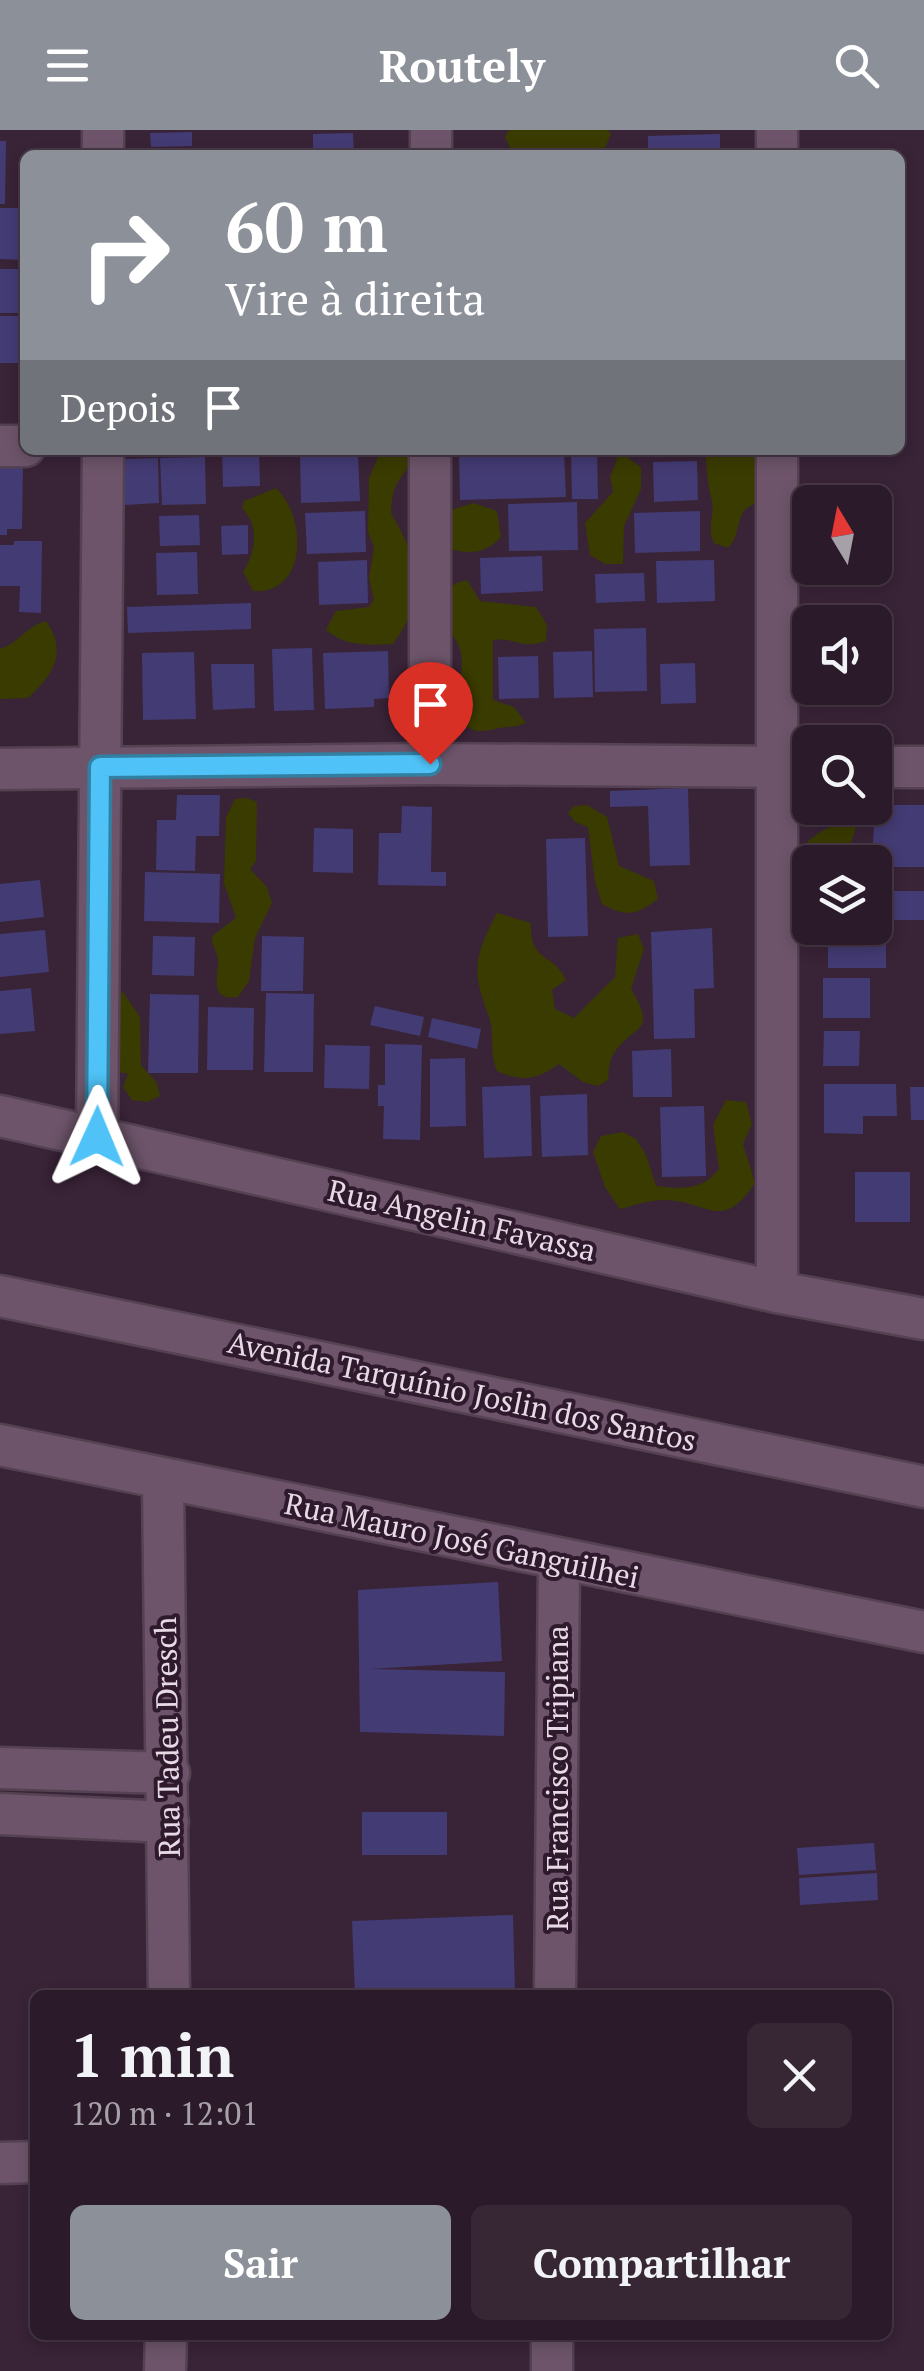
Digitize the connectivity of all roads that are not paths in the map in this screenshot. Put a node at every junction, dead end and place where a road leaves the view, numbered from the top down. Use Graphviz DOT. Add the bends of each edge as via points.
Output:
graph roads {
  1 [pos="103,455"];
  2 [pos="430,455"];
  3 [pos="777,455"];
  4 [pos="792,747"];
  5 [pos="430,764"];
  6 [pos="100,767"];
  7 [pos="792,767"];
  8 [pos="892,767"];
  9 [pos="924,767"];
  10 [pos="0,769"];
  11 [pos="792,798"];
  12 [pos="0,1116"];
  13 [pos="97,1137"];
  14 [pos="776,1292"];
  15 [pos="0,1296"];
  16 [pos="924,1319"];
  17 [pos="0,1445"];
  18 [pos="163,1479"];
  19 [pos="924,1487"];
  20 [pos="559,1561"];
  21 [pos="924,1632"];
  22 [pos="0,1768"];
  23 [pos="168,1774"];
  24 [pos="0,1814"];
  25 [pos="168,1822"];
  26 [pos="169,1990"];
  27 [pos="555,1990"];
  28 [pos="30,2162"];
  29 [pos="0,2163"];
  30 [pos="166,2340"];
  31 [pos="552,2340"];
  32 [pos="165,2371"];
  33 [pos="552,2371"];
  1 -- 6 [label="street"];
  2 -- 5 [label="street"];
  3 -- 4 [label="street"];
  5 -- 6 [label="street"];
  5 -- 7 [label="street"];
  6 -- 10 [label="street"];
  6 -- 13 [label="street"];
  8 -- 9 [label="street"];
  11 -- 14 [label="street"];
  12 -- 13 [label="street, Rua Angelin Favassa"];
  13 -- 14 [label="street, Rua Angelin Favassa"];
  14 -- 16 [label="street, Rua Angelin Favassa"];
  15 -- 19 [label="street, Avenida Tarquínio Joslin dos Santos"];
  17 -- 18 [label="street, Rua Mauro José Ganguilhei"];
  18 -- 20 [label="street, Rua Mauro José Ganguilhei"];
  18 -- 23 [label="street, Rua Tadeu Dresch"];
  20 -- 21 [label="street, Rua Mauro José Ganguilhei"];
  20 -- 27 [label="street, Rua Francisco Tripiana"];
  22 -- 23 [label="street"];
  23 -- 25 [label="street, Rua Tadeu Dresch"];
  24 -- 25 [label="street"];
  25 -- 26 [label="street, Rua Tadeu Dresch"];
  28 -- 29 [label="street"];
  30 -- 32 [label="street"];
  31 -- 33 [label="street"];
}
